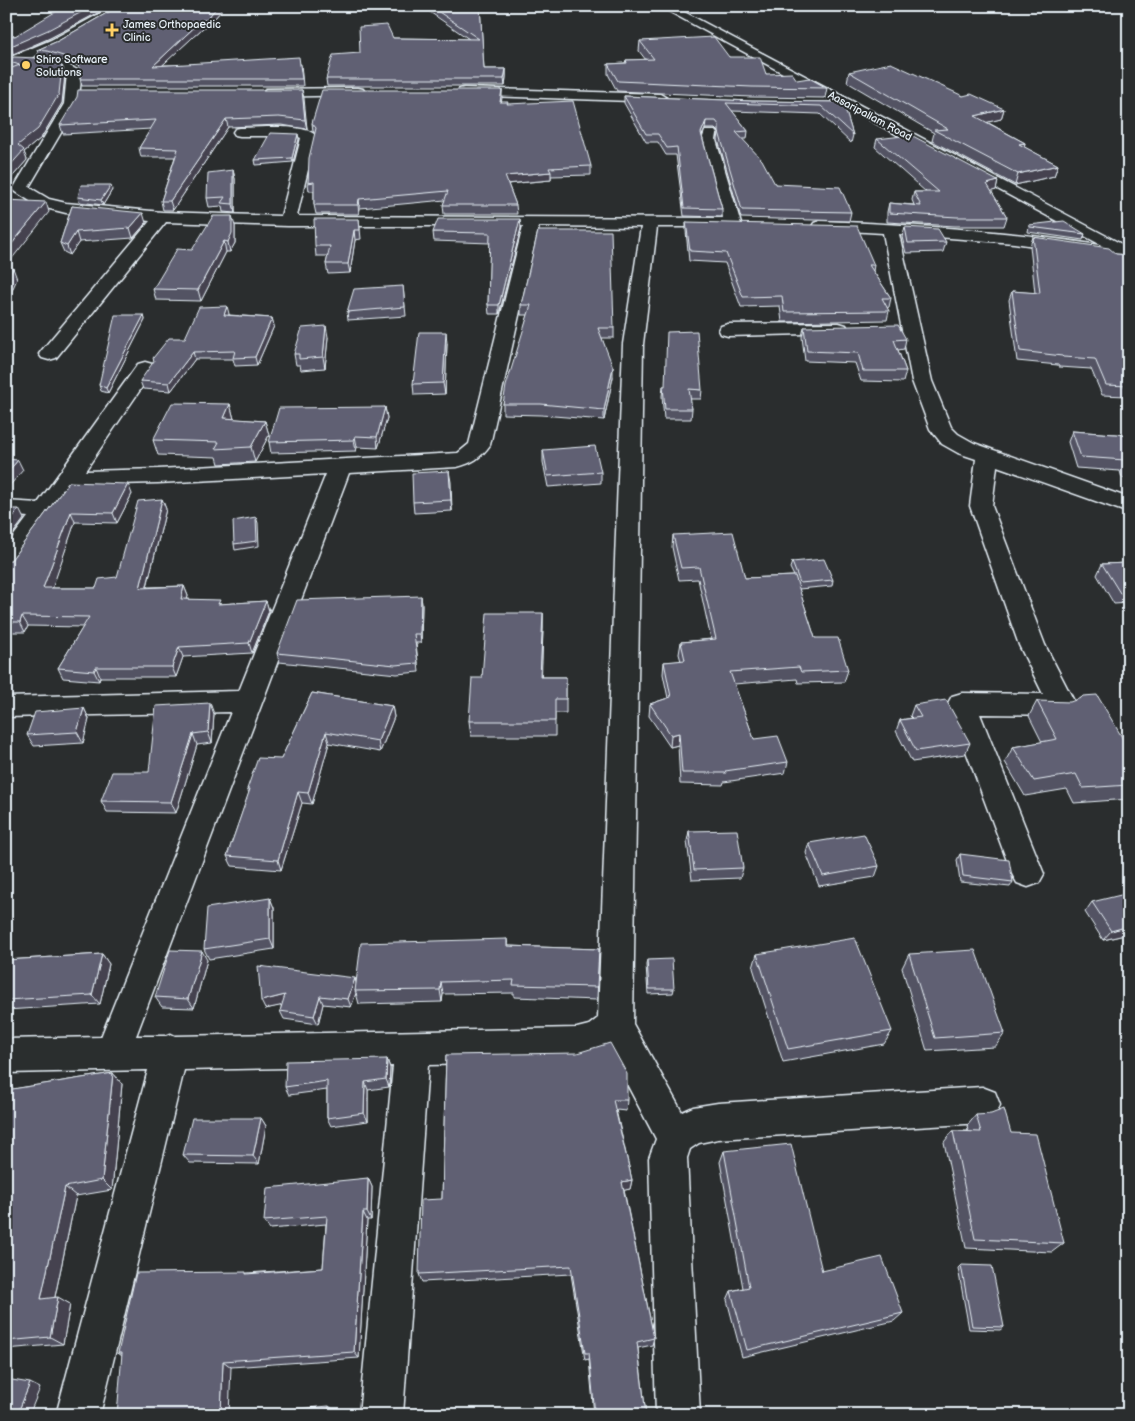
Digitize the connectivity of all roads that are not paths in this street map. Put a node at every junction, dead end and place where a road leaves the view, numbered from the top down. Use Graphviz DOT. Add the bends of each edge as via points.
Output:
graph roads {
  1 [pos="123,6"];
  2 [pos="664,6"];
  3 [pos="9,61"];
  4 [pos="372,92"];
  5 [pos="452,92"];
  6 [pos="252,93"];
  7 [pos="676,99"];
  8 [pos="819,104"];
  9 [pos="848,104"];
  10 [pos="240,132"];
  11 [pos="710,134"];
  12 [pos="13,190"];
  13 [pos="162,217"];
  14 [pos="288,221"];
  15 [pos="532,221"];
  16 [pos="650,222"];
  17 [pos="733,224"];
  18 [pos="752,224"];
  19 [pos="800,226"];
  20 [pos="890,229"];
  21 [pos="1129,255"];
  22 [pos="852,329"];
  23 [pos="728,330"];
  24 [pos="49,354"];
  25 [pos="145,368"];
  26 [pos="987,455"];
  27 [pos="340,467"];
  28 [pos="69,478"];
  29 [pos="1129,506"];
  30 [pos="6,508"];
  31 [pos="44,511"];
  32 [pos="6,563"];
  33 [pos="249,701"];
  34 [pos="6,707"];
  35 [pos="1028,874"];
  36 [pos="615,1026"];
  37 [pos="412,1047"];
  38 [pos="172,1051"];
  39 [pos="112,1053"];
  40 [pos="6,1056"];
  41 [pos="982,1105"];
  42 [pos="675,1137"];
  43 [pos="78,1415"];
  44 [pos="381,1415"];
  45 [pos="678,1415"];
  1 -- 3 [label="main road" via="55,43"];
  2 -- 9 [label="main road, Aasaripallam Road"];
  3 -- 12 [label="main road" via="52,64 72,71 77,92 27,176"];
  4 -- 6 [label="main road"];
  5 -- 7 [label="main road"];
  8 -- 9 [label="main road"];
  9 -- 21 [label="main road, Aasaripallam Road"];
  10 -- 14 [label="main road" via="297,132 309,136"];
  11 -- 17 [label="main road"];
  12 -- 13 [label="main road" via="66,208"];
  13 -- 14 [label="main road"];
  13 -- 24 [label="main road"];
  14 -- 15 [label="main road"];
  15 -- 16 [label="main road"];
  15 -- 27 [label="main road" via="479,445 471,456 455,461"];
  16 -- 17 [label="main road"];
  16 -- 36 [label="main road" via="633,344"];
  17 -- 18 [label="main road"];
  19 -- 20 [label="main road"];
  20 -- 21 [label="main road" via="1020,238"];
  20 -- 26 [label="main road" via="901,328 941,429 950,439"];
  22 -- 23 [label="main road"];
  25 -- 28 [label="main road"];
  26 -- 29 [label="main road"];
  26 -- 35 [label="main road" via="981,506 1032,645 1062,706 962,703"];
  27 -- 28 [label="main road"];
  27 -- 33 [label="main road"];
  28 -- 31 [label="main road"];
  30 -- 31 [label="main road"];
  31 -- 32 [label="main road"];
  33 -- 34 [label="main road"];
  33 -- 39 [label="main road"];
  36 -- 37 [label="main road" via="598,1040 577,1045"];
  36 -- 42 [label="main road"];
  37 -- 38 [label="main road"];
  37 -- 44 [label="main road"];
  38 -- 39 [label="main road"];
  38 -- 43 [label="main road"];
  39 -- 40 [label="main road"];
  41 -- 42 [label="main road" via="718,1121 693,1126"];
  42 -- 45 [label="main road" via="668,1158"];
}
